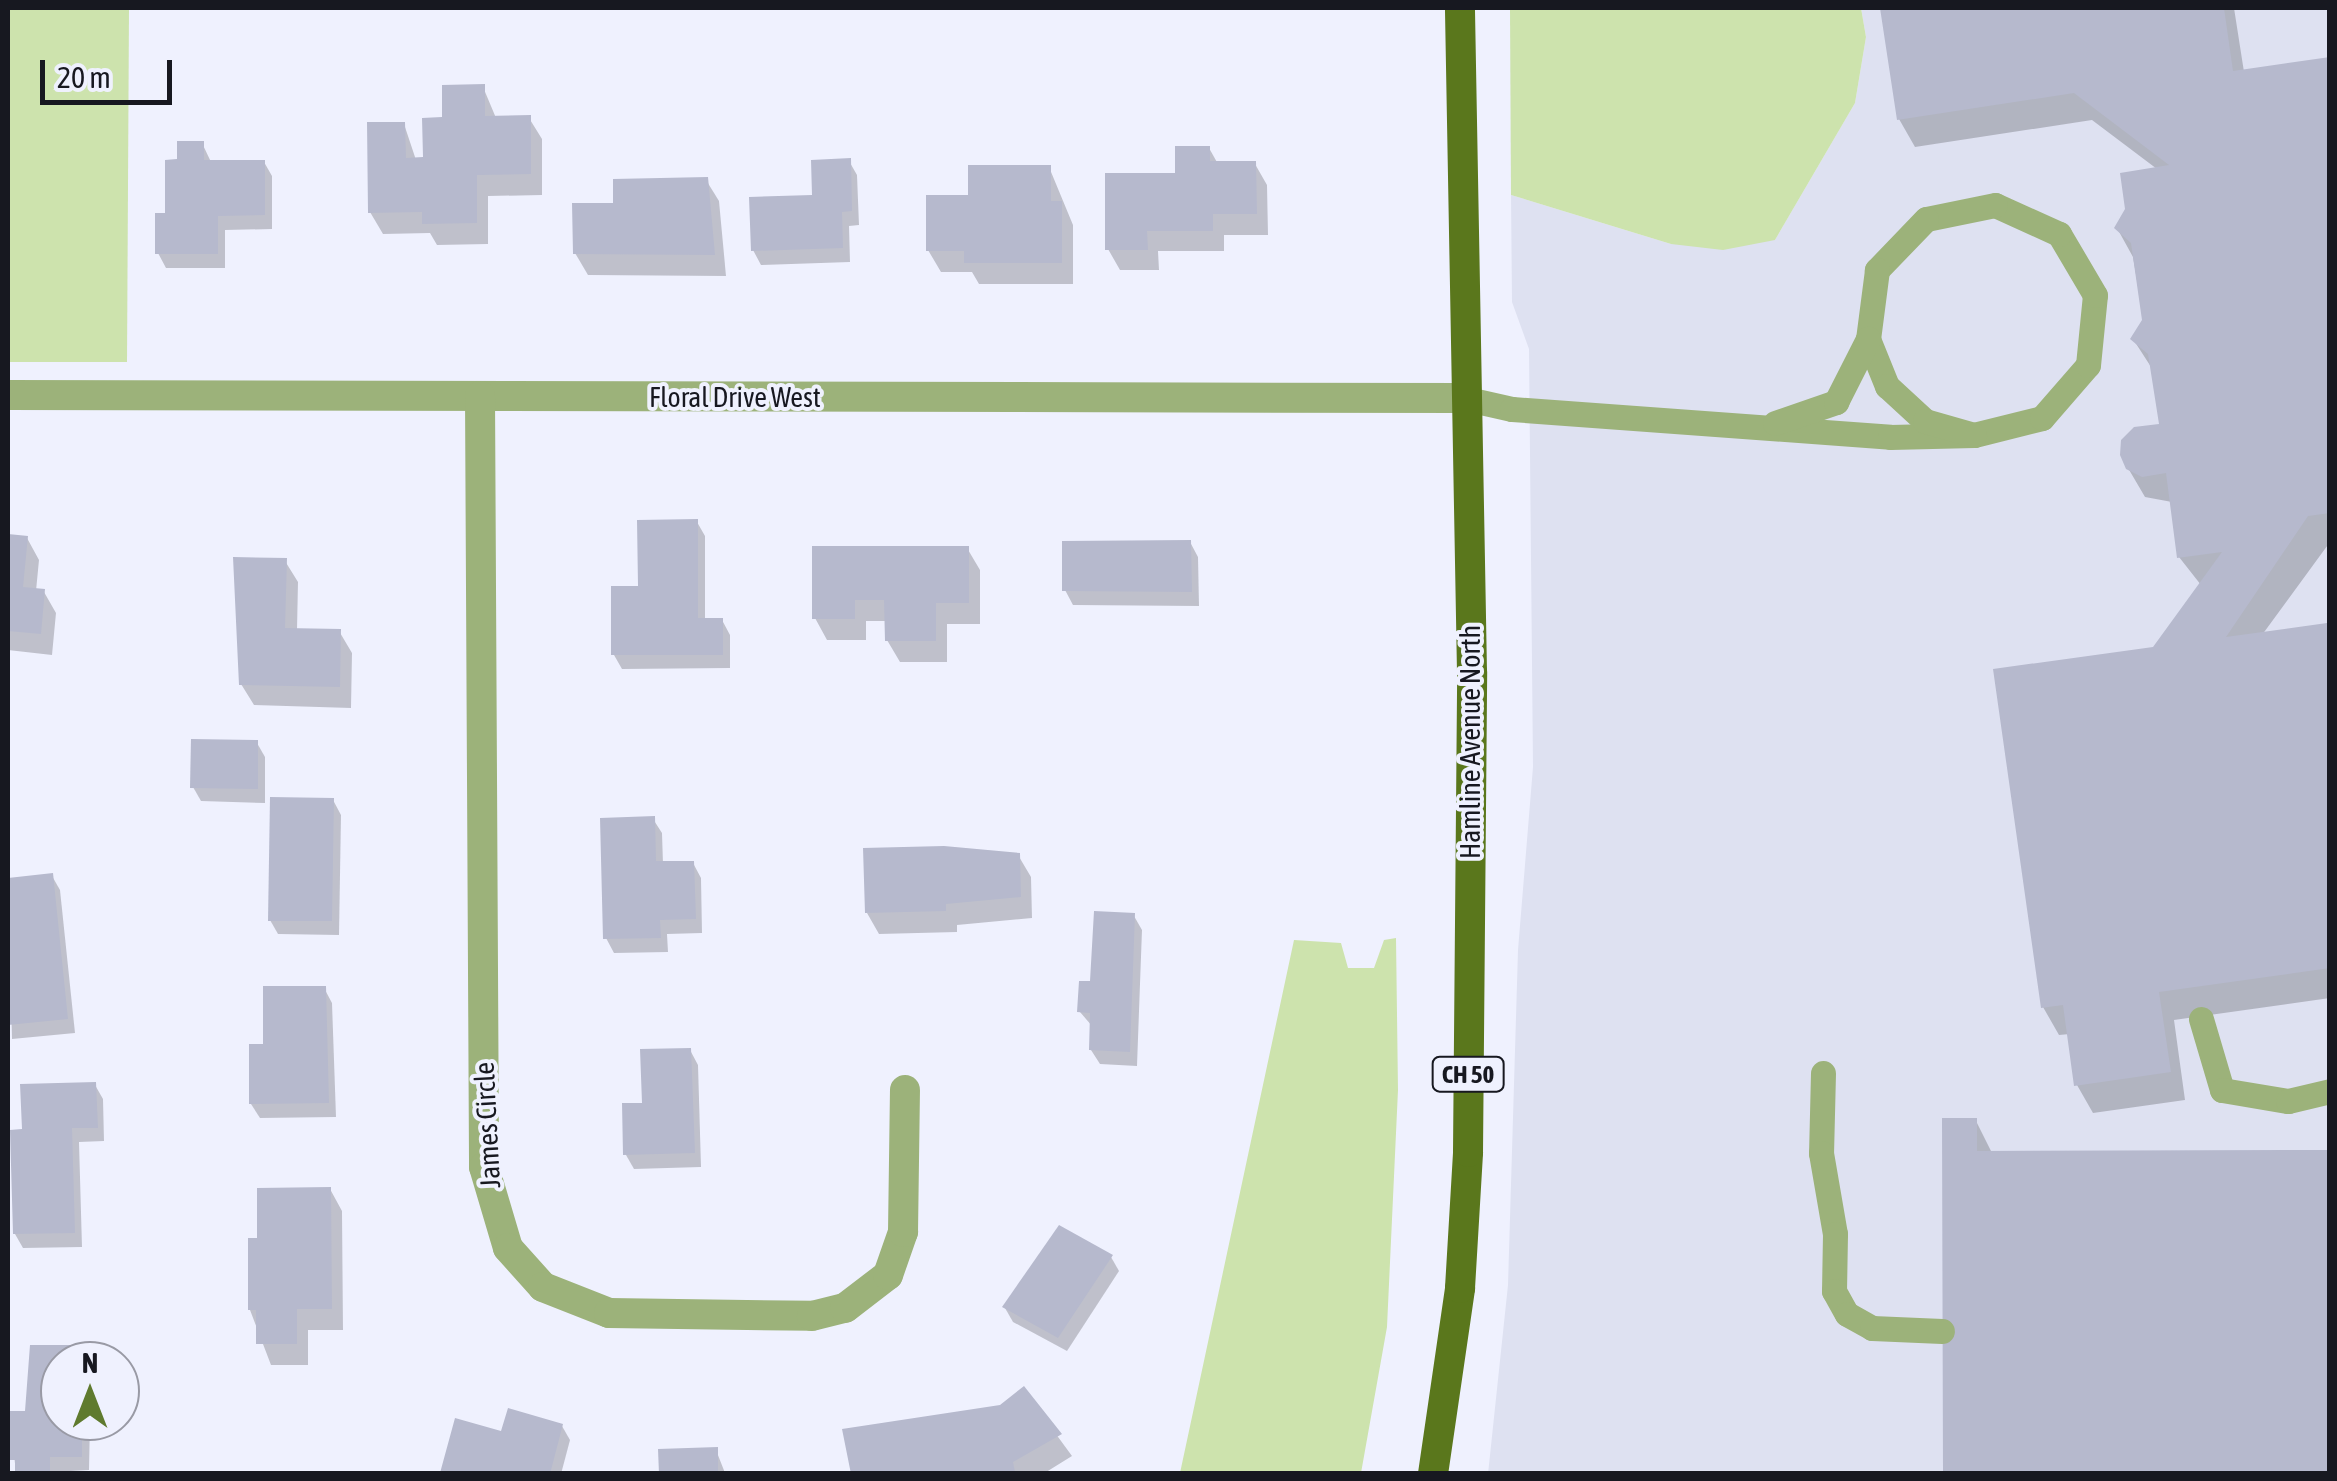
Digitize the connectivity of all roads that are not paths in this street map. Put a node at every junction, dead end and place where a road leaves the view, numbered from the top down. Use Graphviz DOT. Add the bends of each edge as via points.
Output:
graph roads {
  1 [pos="1460,8"];
  2 [pos="1868,340"];
  3 [pos="8,395"];
  4 [pos="480,396"];
  5 [pos="1463,398"];
  6 [pos="1763,426"];
  7 [pos="1974,435"];
  8 [pos="2201,1020"];
  9 [pos="1822,1073"];
  10 [pos="906,1090"];
  11 [pos="2330,1090"];
  12 [pos="1942,1331"];
  13 [pos="1433,1474"];
  1 -- 5 [label="main road, Hamline Avenue North / CH 50"];
  2 -- 6 [label="lane" via="1836,402"];
  2 -- 7 [label="lane" via="1887,386 1912,409 1925,420"];
  2 -- 7 [label="lane" via="1878,270 1926,219 1994,205 2059,234 2094,295 2088,365 2042,418"];
  3 -- 4 [label="street, Floral Drive West"];
  4 -- 5 [label="street, Floral Drive West"];
  4 -- 10 [label="street, James Circle" via="484,1167 508,1248 543,1287 608,1313 812,1316 845,1308 888,1274 904,1232"];
  5 -- 6 [label="lane" via="1512,409"];
  5 -- 13 [label="main road, Hamline Avenue North / CH 50" via="1472,672 1468,1152 1460,1288"];
  6 -- 7 [label="lane"];
  8 -- 11 [label="lane" via="2222,1090 2288,1100"];
  9 -- 12 [label="lane" via="1821,1153 1835,1234 1834,1291 1848,1314 1872,1328"];
}
